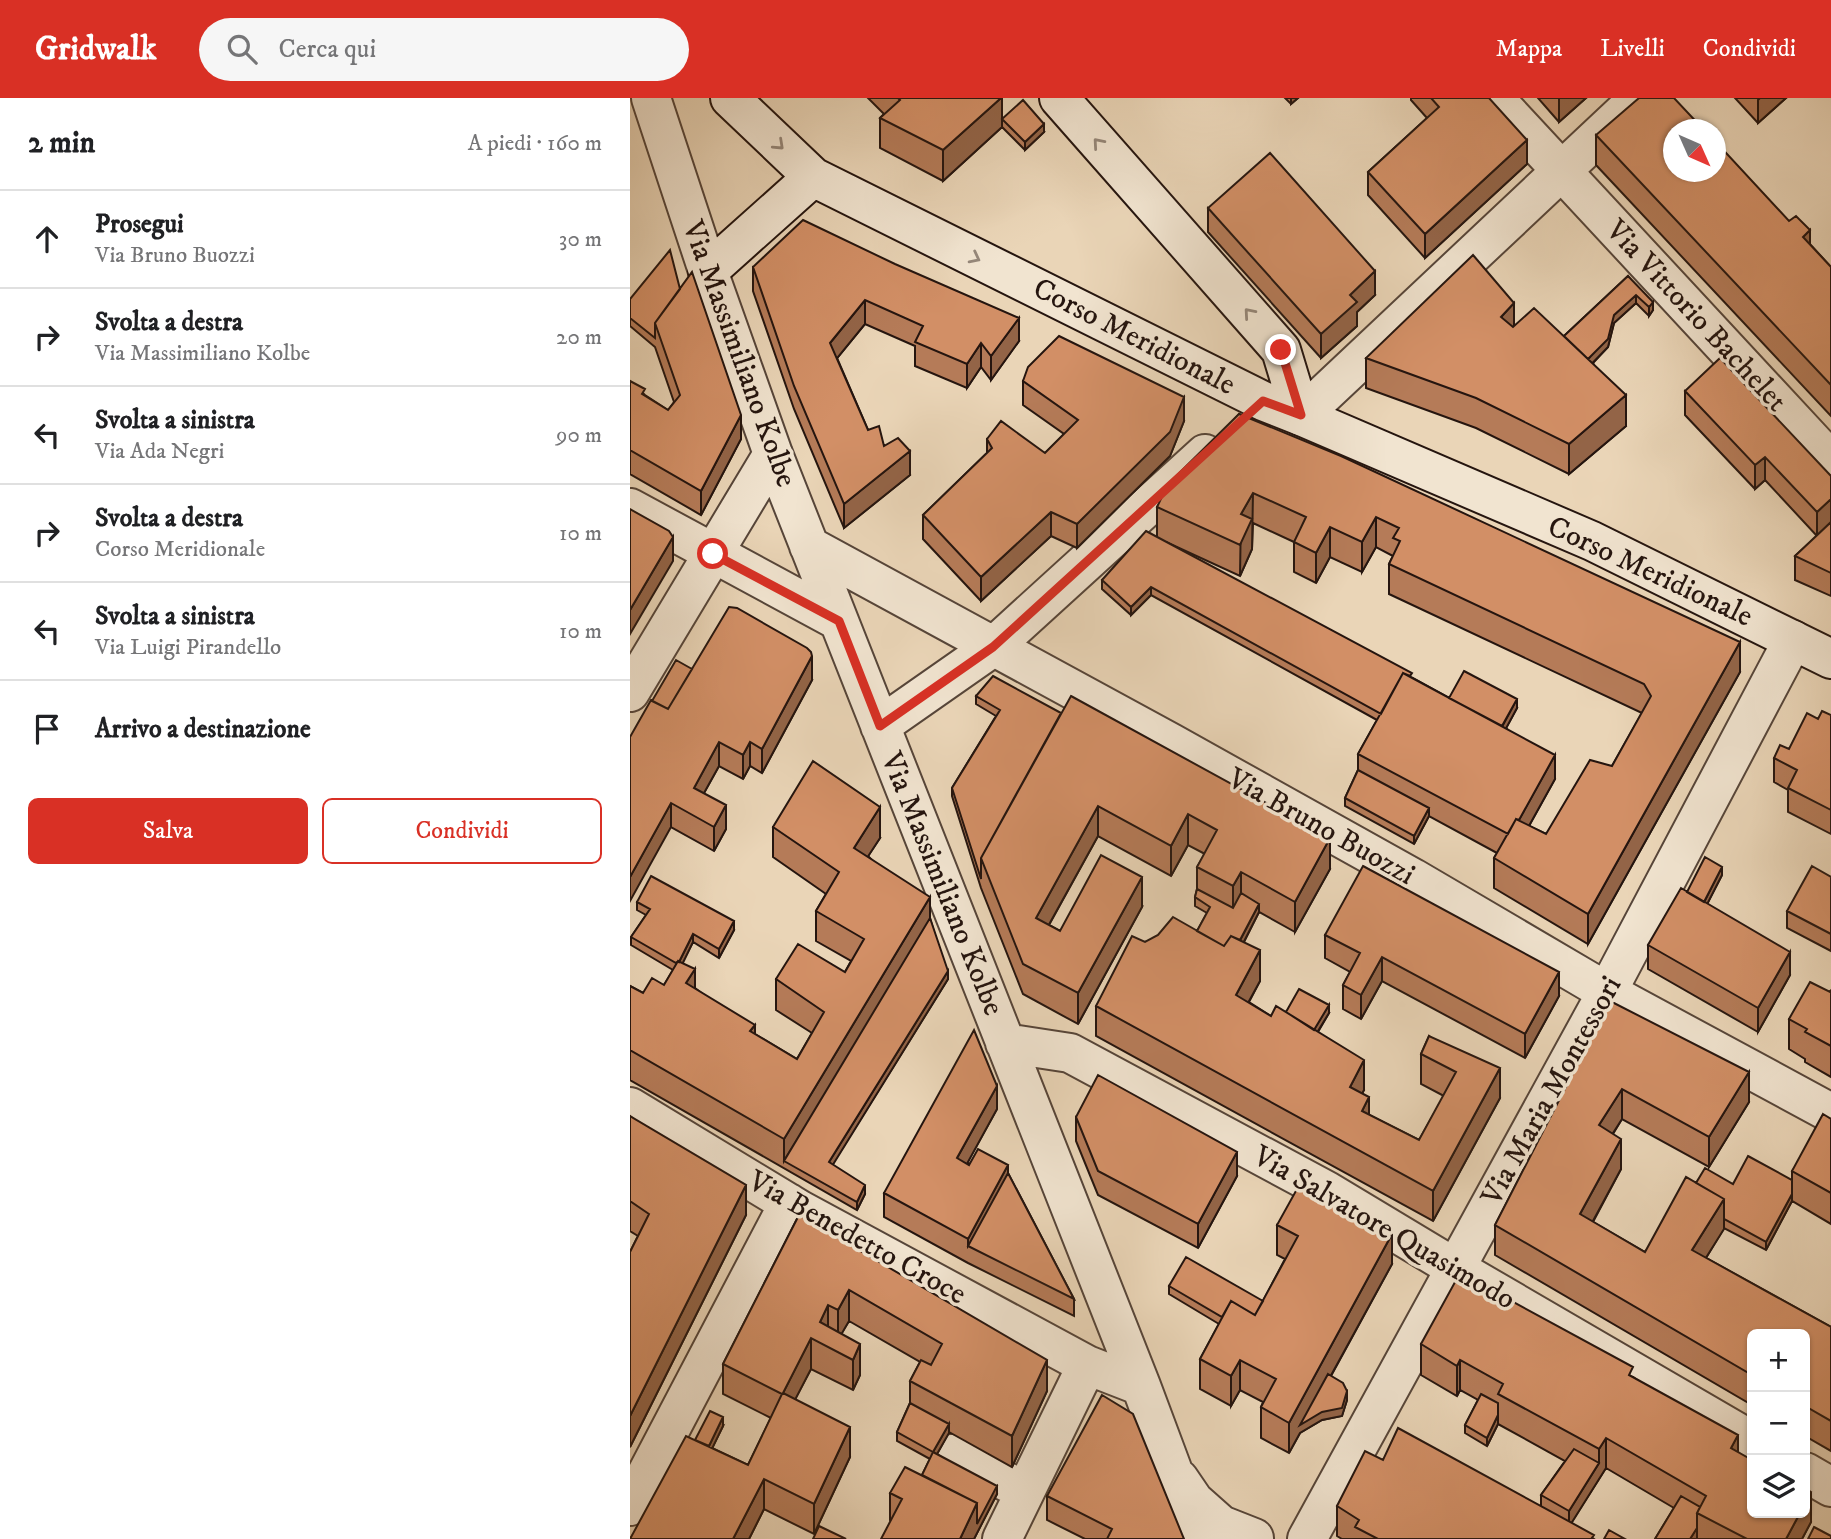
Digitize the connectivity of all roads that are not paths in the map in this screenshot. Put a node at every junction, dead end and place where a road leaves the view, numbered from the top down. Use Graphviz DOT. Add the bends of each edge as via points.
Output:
graph roads {
  1 [pos="651,98"];
  2 [pos="730,98"];
  3 [pos="1059,98"];
  4 [pos="1494,98"];
  5 [pos="1639,98"];
  6 [pos="1563,171"];
  7 [pos="813,177"];
  8 [pos="708,271"];
  9 [pos="1263,401"];
  10 [pos="1301,415"];
  11 [pos="773,454"];
  12 [pos="1831,461"];
  13 [pos="630,508"];
  14 [pos="809,546"];
  15 [pos="713,554"];
  16 [pos="839,621"];
  17 [pos="1793,640"];
  18 [pos="993,647"];
  19 [pos="1831,659"];
  20 [pos="630,692"];
  21 [pos="880,726"];
  22 [pos="1607,992"];
  23 [pos="1005,1043"];
  24 [pos="630,1107"];
  25 [pos="1831,1113"];
  26 [pos="789,1203"];
  27 [pos="1455,1268"];
  28 [pos="1087,1365"];
  29 [pos="1141,1386"];
  30 [pos="1747,1438"];
  31 [pos="951,1454"];
  32 [pos="1172,1469"];
  33 [pos="1810,1475"];
  34 [pos="1831,1487"];
  35 [pos="1025,1491"];
  36 [pos="630,1506"];
  37 [pos="1002,1539"];
  38 [pos="1191,1539"];
  39 [pos="1241,1539"];
  40 [pos="1255,1539"];
  41 [pos="1307,1539"];
  1 -- 8 [label="street, Via Massimiliano Kolbe"];
  2 -- 7 [label="street, Corso Meridionale, one-way"];
  10 -- 3 [label="street, one-way" via="1281,350"];
  4 -- 6 [label="street, Via Vittorio Bachelet"];
  5 -- 6 [label="street"];
  6 -- 10 [label="street"];
  6 -- 12 [label="street, Via Vittorio Bachelet"];
  7 -- 8 [label="street"];
  7 -- 9 [label="street, Corso Meridionale, one-way"];
  8 -- 11 [label="street, Via Massimiliano Kolbe"];
  9 -- 10 [label="street, Corso Meridionale"];
  9 -- 18 [label="street"];
  10 -- 17 [label="street, Corso Meridionale" via="1592,541"];
  11 -- 14 [label="street, Via Massimiliano Kolbe"];
  11 -- 15 [label="street"];
  13 -- 15 [label="street"];
  14 -- 16 [label="street, Via Massimiliano Kolbe"];
  14 -- 18 [label="street, Via Bruno Buozzi"];
  15 -- 16 [label="street"];
  15 -- 20 [label="street"];
  16 -- 21 [label="street, Via Massimiliano Kolbe"];
  17 -- 19 [label="street, Corso Meridionale"];
  17 -- 22 [label="street, Via Maria Montessori"];
  18 -- 21 [label="street"];
  18 -- 22 [label="street, Via Bruno Buozzi" via="1389,865"];
  21 -- 23 [label="street, Via Massimiliano Kolbe"];
  22 -- 25 [label="street, Via Bruno Buozzi"];
  22 -- 27 [label="street, Via Maria Montessori"];
  23 -- 27 [label="street, Via Salvatore Quasimodo" via="1070,1053 1327,1191"];
  23 -- 29 [label="street, Via Massimiliano Kolbe"];
  24 -- 26 [label="street, Via Benedetto Croce"];
  26 -- 28 [label="street, Via Benedetto Croce"];
  26 -- 36 [label="street"];
  27 -- 30 [label="street, Via Salvatore Quasimodo"];
  27 -- 41 [label="street, Via Maria Montessori"];
  28 -- 29 [label="street, Via Benedetto Croce"];
  28 -- 35 [label="street"];
  29 -- 32 [label="street, Via Massimiliano Kolbe"];
  31 -- 35 [label="street"];
  32 -- 38 [label="street, Via Massimiliano Kolbe"];
  32 -- 40 [label="street, Via Massimiliano Kolbe" via="1194,1501 1221,1525"];
  33 -- 34 [label="street"];
  35 -- 37 [label="street"];
  39 -- 40 [label="street, Via Massimiliano Kolbe"];
}
